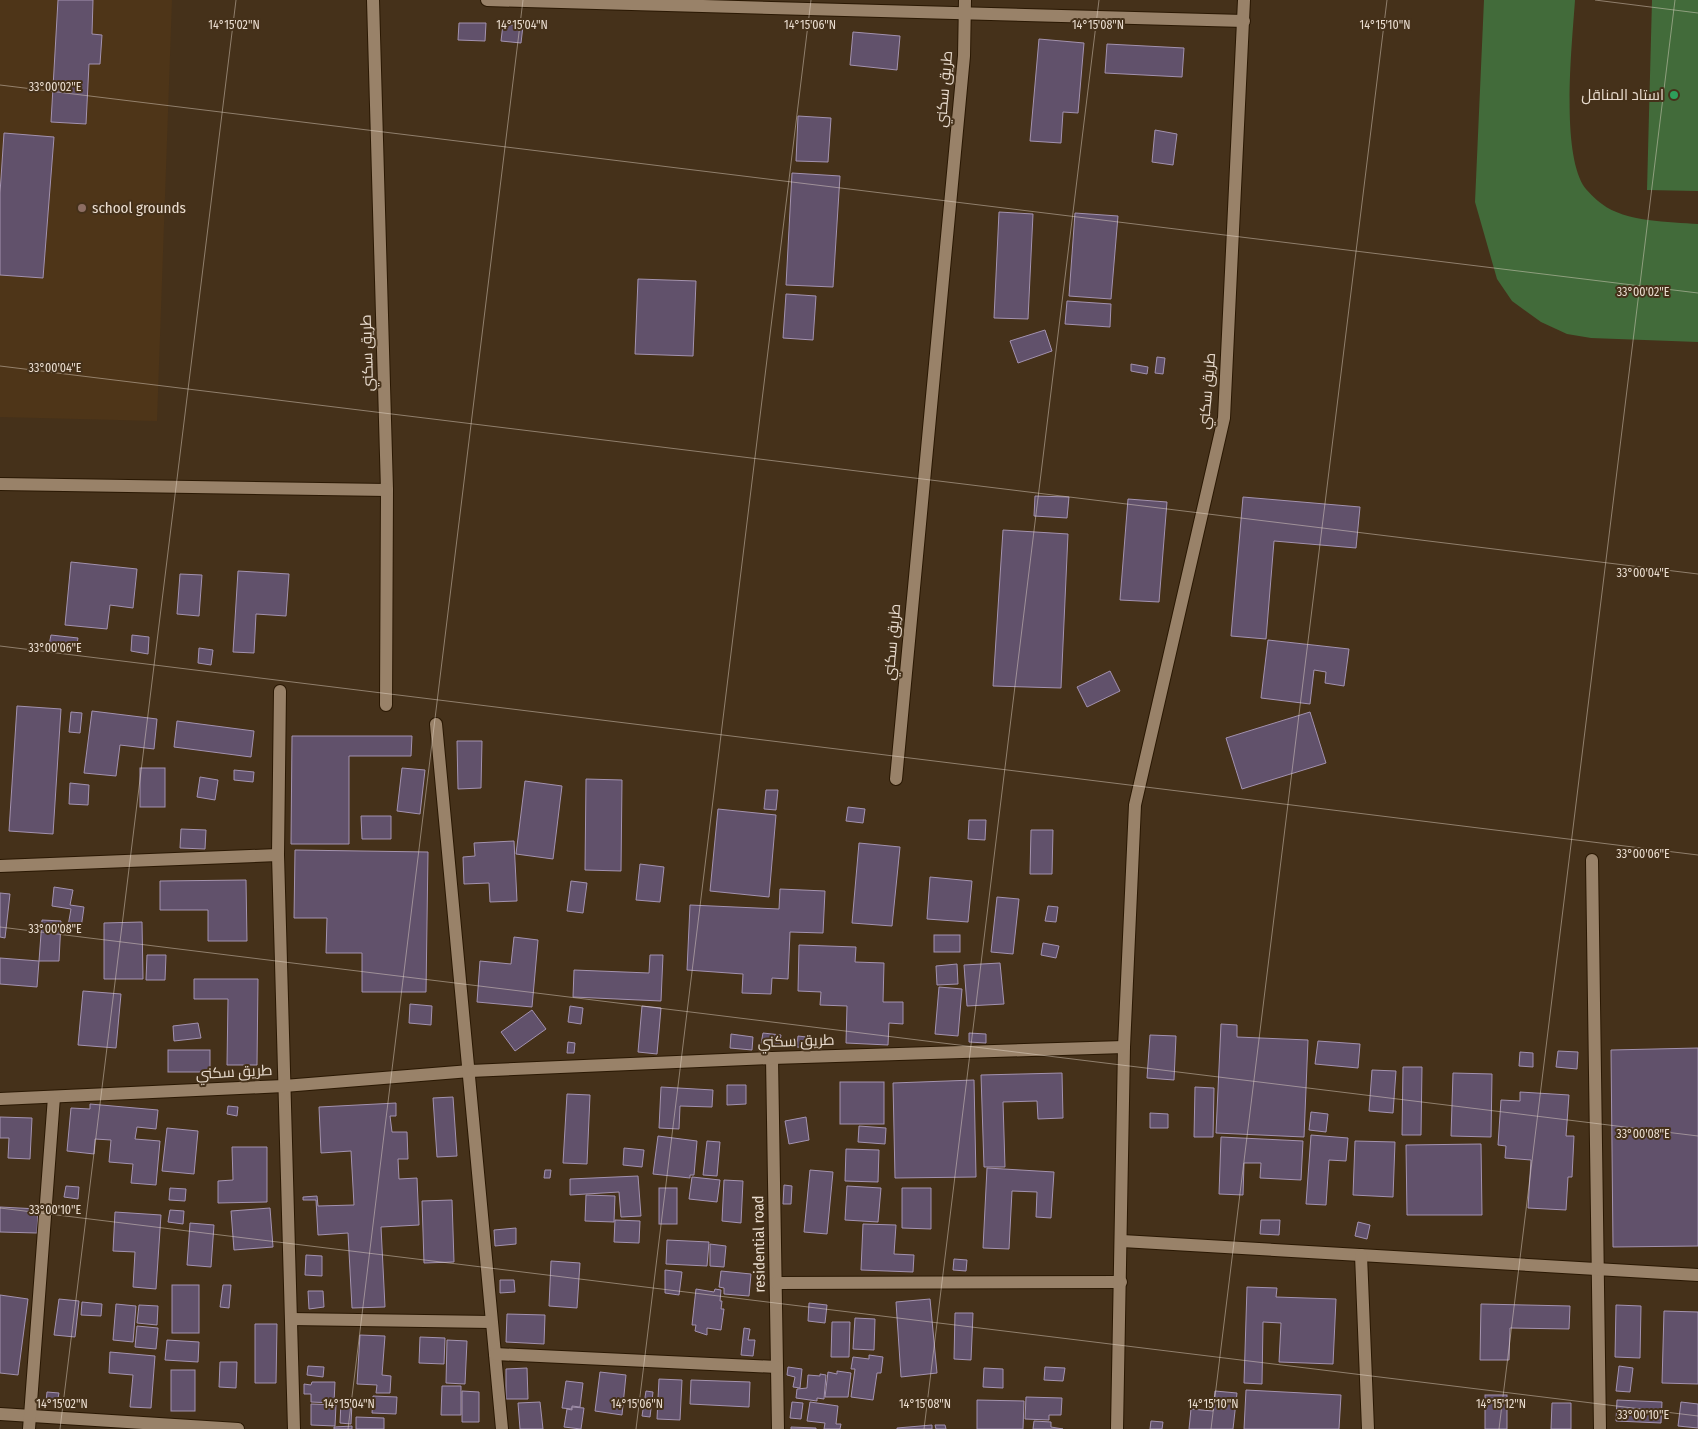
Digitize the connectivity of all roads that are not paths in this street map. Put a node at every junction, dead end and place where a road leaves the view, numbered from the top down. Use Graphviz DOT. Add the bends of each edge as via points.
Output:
graph roads {
  1 [pos="373,0"];
  2 [pos="488,0"];
  3 [pos="965,0"];
  4 [pos="1244,0"];
  5 [pos="964,14"];
  6 [pos="1244,20"];
  7 [pos="0,484"];
  8 [pos="388,490"];
  9 [pos="280,692"];
  10 [pos="386,704"];
  11 [pos="436,724"];
  12 [pos="896,779"];
  13 [pos="278,855"];
  14 [pos="1592,860"];
  15 [pos="0,866"];
  16 [pos="1124,1047"];
  17 [pos="772,1058"];
  18 [pos="470,1071"];
  19 [pos="284,1086"];
  20 [pos="54,1097"];
  21 [pos="0,1100"];
  22 [pos="1122,1241"];
  23 [pos="1361,1255"];
  24 [pos="1598,1269"];
  25 [pos="1698,1275"];
  26 [pos="1121,1282"];
  27 [pos="776,1283"];
  28 [pos="291,1319"];
  29 [pos="491,1322"];
  30 [pos="496,1354"];
  31 [pos="777,1368"];
  32 [pos="0,1414"];
  33 [pos="29,1423"];
  34 [pos="238,1429"];
  35 [pos="294,1429"];
  36 [pos="502,1429"];
  37 [pos="778,1429"];
  38 [pos="1117,1429"];
  39 [pos="1368,1429"];
  40 [pos="1600,1429"];
  1 -- 8 [label="street, طريق سكني"];
  2 -- 5 [label="street"];
  3 -- 5 [label="street, طريق سكني"];
  4 -- 6 [label="street, طريق سكني"];
  5 -- 6 [label="street"];
  5 -- 12 [label="street, طريق سكني" via="964,56"];
  6 -- 16 [label="street, طريق سكني" via="1224,418 1135,805"];
  7 -- 8 [label="street"];
  8 -- 10 [label="street, طريق سكني"];
  9 -- 13 [label="street"];
  11 -- 18 [label="street"];
  13 -- 15 [label="street"];
  13 -- 19 [label="street"];
  14 -- 24 [label="street"];
  16 -- 17 [label="street, طريق سكني"];
  16 -- 22 [label="street, طريق سكني"];
  17 -- 18 [label="street, طريق سكني"];
  17 -- 27 [label="street, residential road"];
  18 -- 19 [label="street, طريق سكني"];
  18 -- 29 [label="street"];
  19 -- 20 [label="street, طريق سكني"];
  19 -- 28 [label="street"];
  20 -- 21 [label="street, طريق سكني"];
  20 -- 33 [label="street"];
  22 -- 23 [label="street"];
  22 -- 26 [label="street, طريق سكني"];
  23 -- 24 [label="street"];
  23 -- 39 [label="street"];
  24 -- 25 [label="street"];
  24 -- 40 [label="street"];
  26 -- 27 [label="street"];
  26 -- 38 [label="street, طريق سكني"];
  27 -- 31 [label="street, residential road"];
  28 -- 29 [label="street"];
  28 -- 35 [label="street"];
  29 -- 30 [label="street"];
  30 -- 31 [label="street"];
  30 -- 36 [label="street"];
  31 -- 37 [label="street, residential road"];
  32 -- 33 [label="street"];
  33 -- 34 [label="street"];
}
